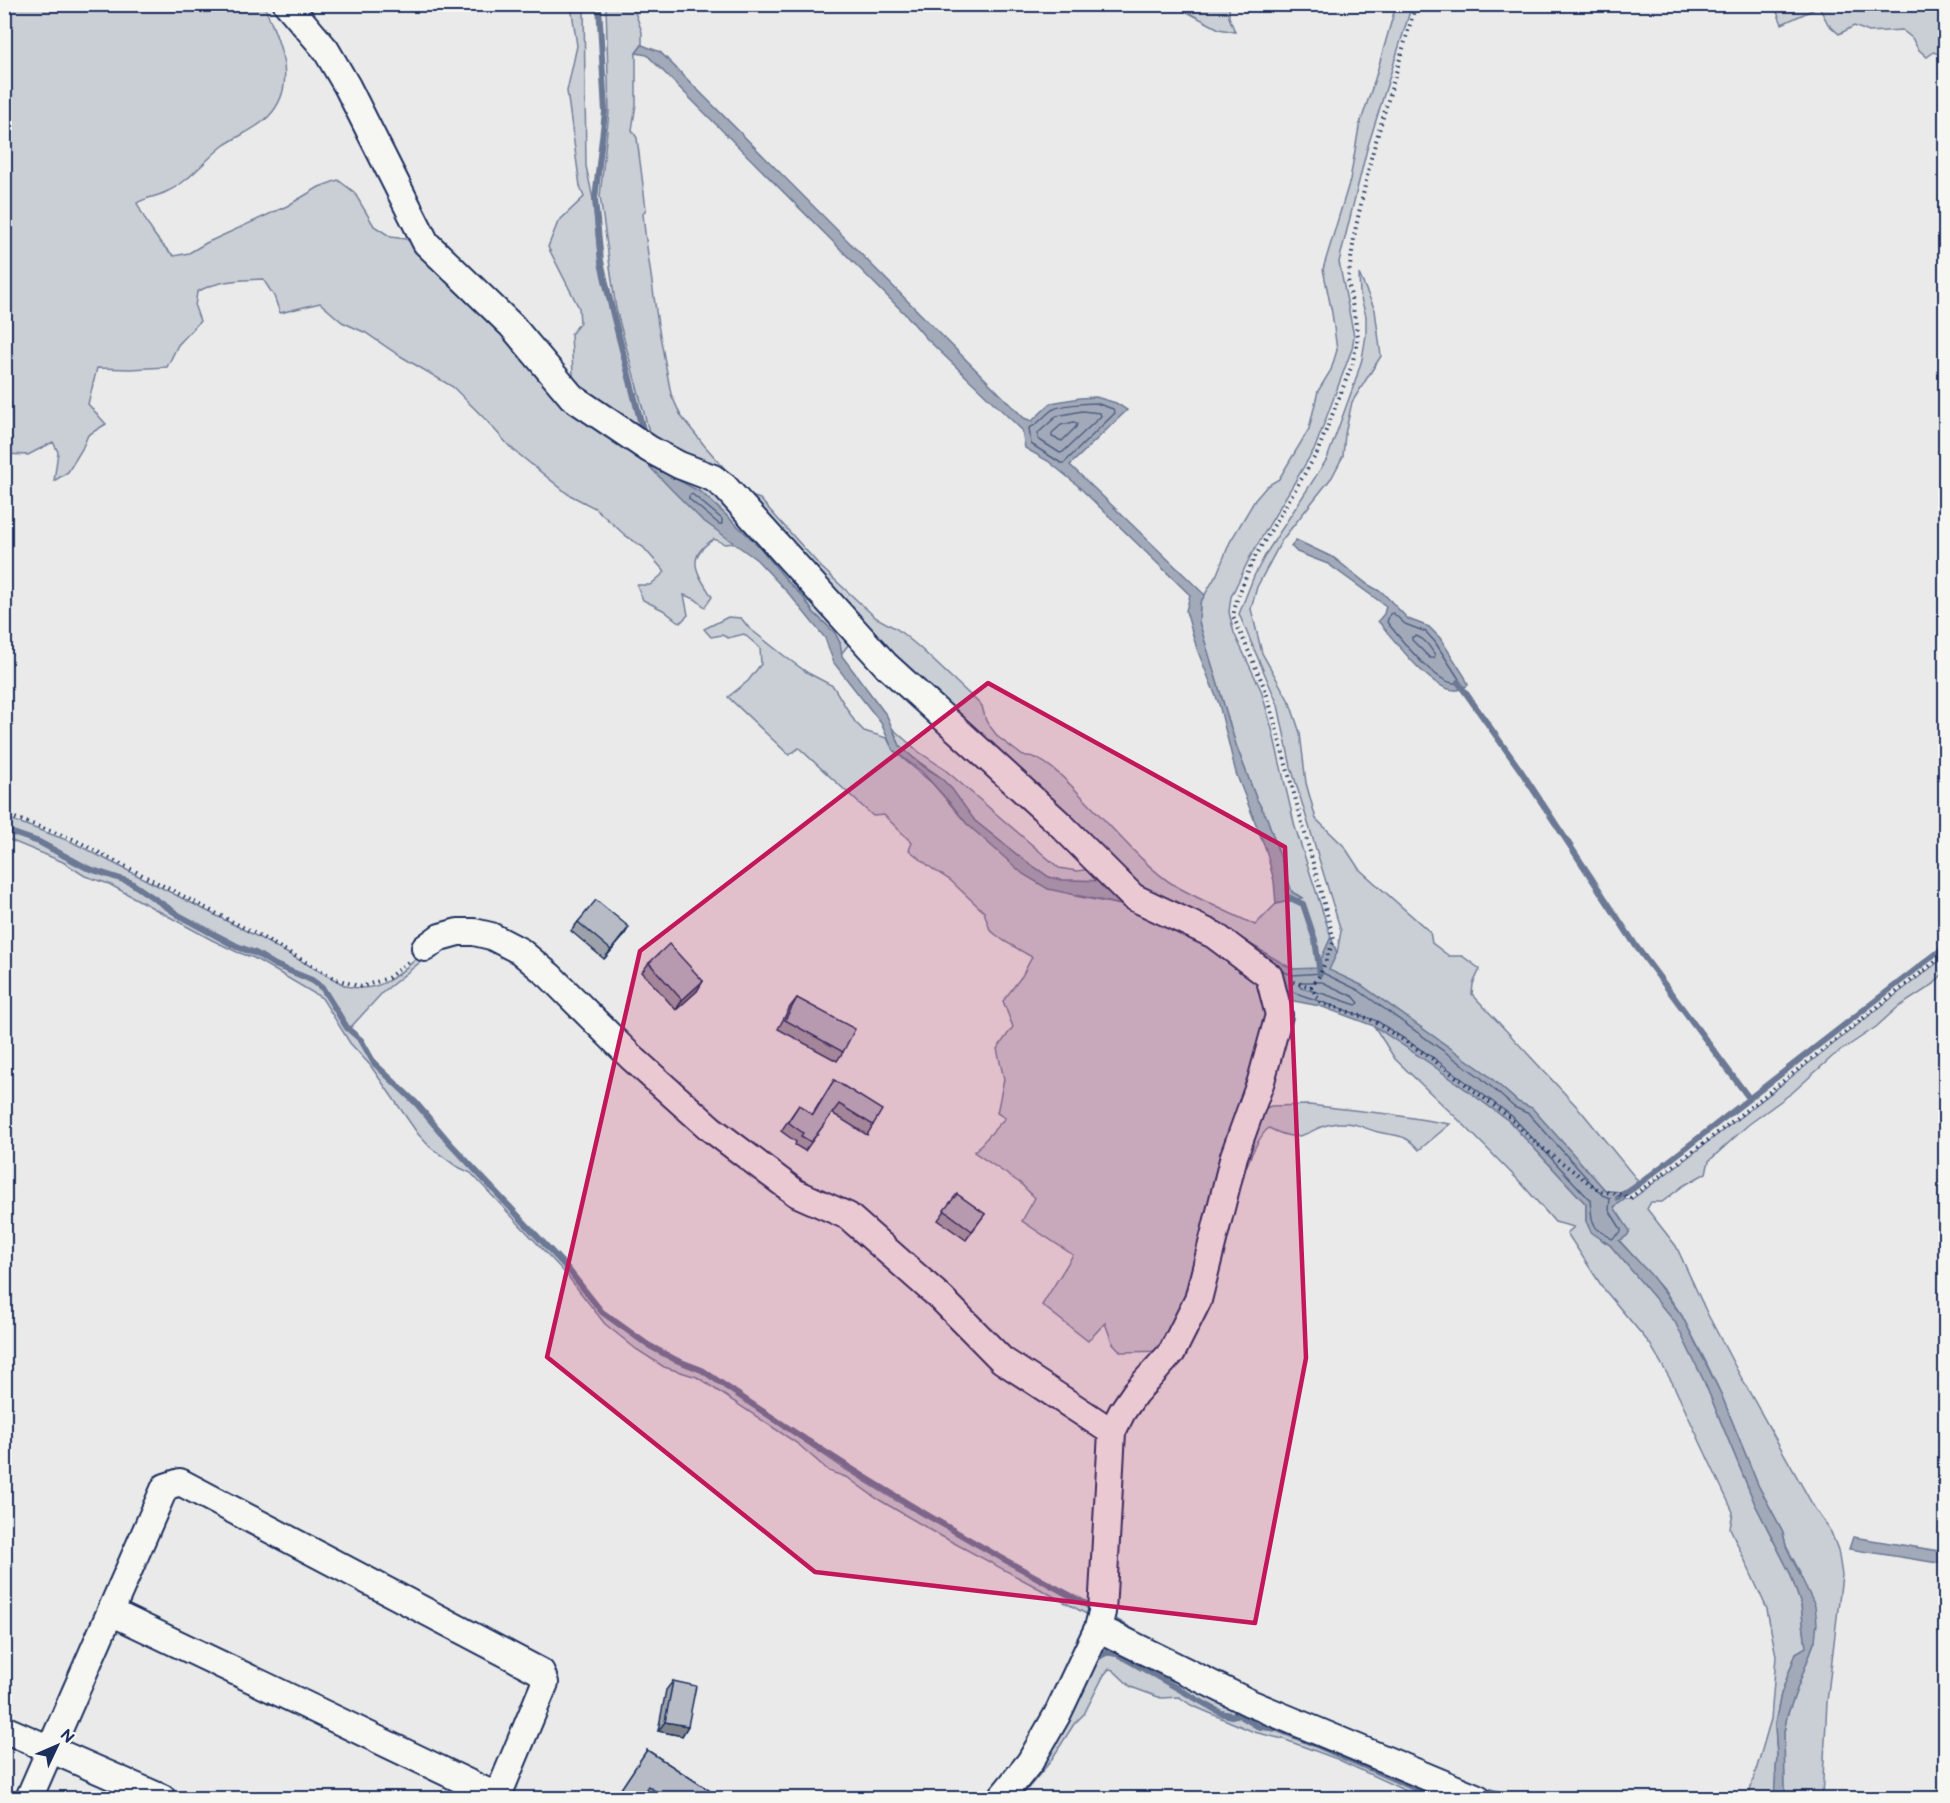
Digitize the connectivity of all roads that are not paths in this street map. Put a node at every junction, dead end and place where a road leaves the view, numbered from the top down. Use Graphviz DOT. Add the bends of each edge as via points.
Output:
graph roads {
  1 [pos="287,4"];
  2 [pos="425,948"];
  3 [pos="1112,1432"];
  4 [pos="111,1612"];
  5 [pos="1098,1628"];
  6 [pos="4,1729"];
  7 [pos="51,1749"];
  8 [pos="29,1798"];
  9 [pos="162,1798"];
  10 [pos="498,1798"];
  11 [pos="1001,1798"];
  12 [pos="1478,1798"];
  1 -- 3 [label="street" via="326,50 347,86 426,243 512,326 572,396 649,449 725,487 885,664 1059,823 1132,897 1214,936 1269,976 1279,1015 1234,1156 1198,1300 1172,1352 1135,1394"];
  2 -- 3 [label="street" via="440,937 474,932 520,951 710,1128 796,1193 848,1216 942,1299 1002,1360"];
  3 -- 5 [label="street"];
  4 -- 7 [label="street"];
  4 -- 10 [label="street"];
  4 -- 10 [label="street" via="165,1487 180,1482 542,1672 545,1683"];
  5 -- 11 [label="street" via="1058,1715 1030,1762"];
  5 -- 12 [label="street" via="1250,1704"];
  6 -- 7 [label="street"];
  7 -- 8 [label="street"];
  7 -- 9 [label="street"];
}
